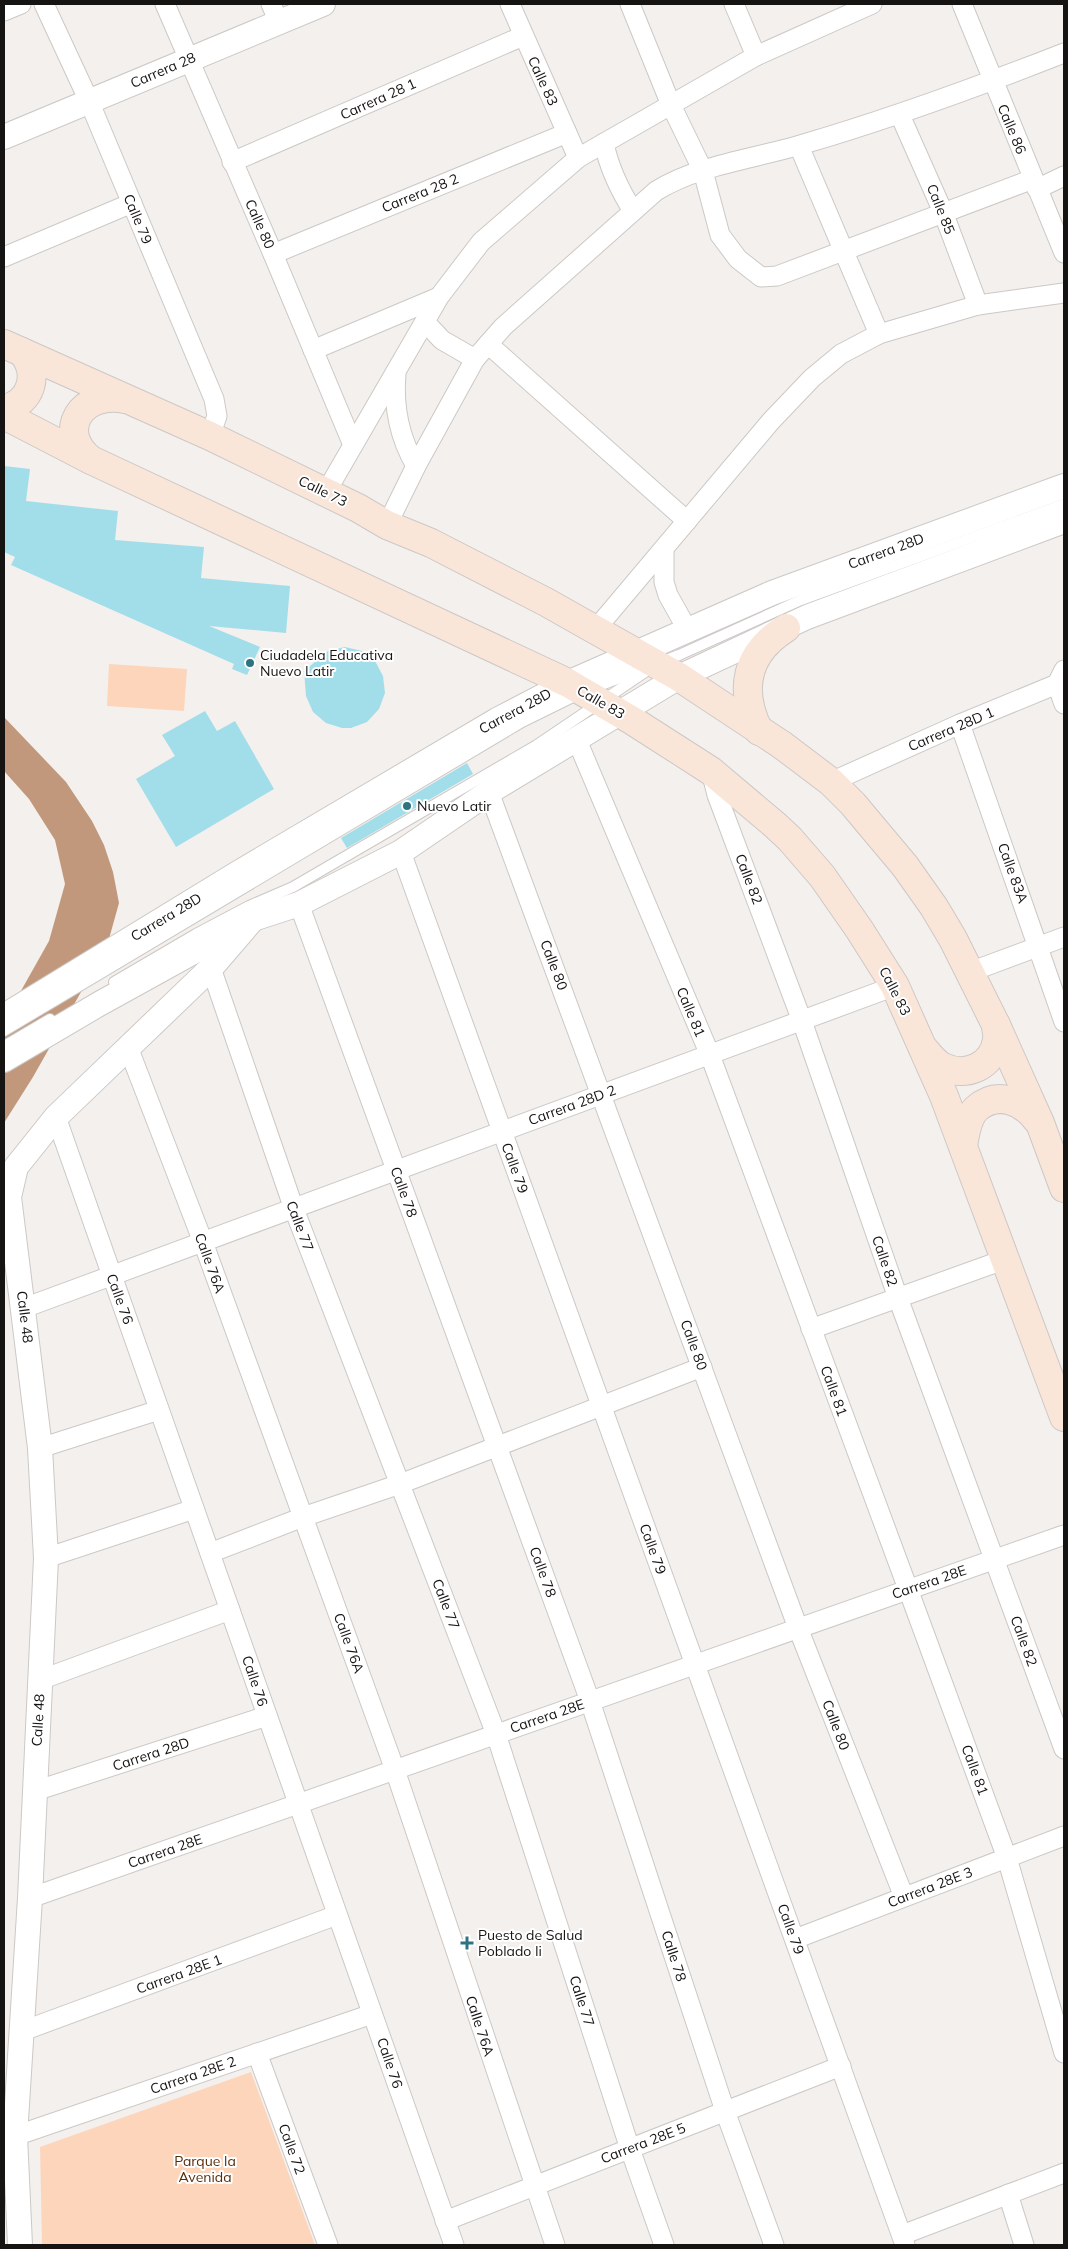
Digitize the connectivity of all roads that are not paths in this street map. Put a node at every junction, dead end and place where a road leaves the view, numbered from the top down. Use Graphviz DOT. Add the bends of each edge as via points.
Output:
graph roads {
  1 [pos="21,4"];
  2 [pos="44,4"];
  3 [pos="165,4"];
  4 [pos="323,4"];
  5 [pos="510,4"];
  6 [pos="630,4"];
  7 [pos="734,4"];
  8 [pos="872,4"];
  9 [pos="962,4"];
  10 [pos="851,8"];
  11 [pos="4,11"];
  12 [pos="275,13"];
  13 [pos="523,36"];
  14 [pos="1064,53"];
  15 [pos="756,56"];
  16 [pos="188,60"];
  17 [pos="992,82"];
  18 [pos="89,101"];
  19 [pos="671,105"];
  20 [pos="900,115"];
  21 [pos="567,133"];
  22 [pos="4,137"];
  23 [pos="604,143"];
  24 [pos="799,146"];
  25 [pos="578,158"];
  26 [pos="232,162"];
  27 [pos="703,171"];
  28 [pos="1064,176"];
  29 [pos="1035,184"];
  30 [pos="132,203"];
  31 [pos="633,211"];
  32 [pos="943,212"];
  33 [pos="845,250"];
  34 [pos="1064,253"];
  35 [pos="273,254"];
  36 [pos="4,257"];
  37 [pos="1064,293"];
  38 [pos="439,298"];
  39 [pos="978,305"];
  40 [pos="425,322"];
  41 [pos="878,334"];
  42 [pos="488,344"];
  43 [pos="13,348"];
  44 [pos="313,350"];
  45 [pos="475,359"];
  46 [pos="396,371"];
  47 [pos="134,401"];
  48 [pos="4,409"];
  49 [pos="4,415"];
  50 [pos="210,436"];
  51 [pos="353,445"];
  52 [pos="91,460"];
  53 [pos="416,466"];
  54 [pos="1064,486"];
  55 [pos="326,492"];
  56 [pos="1064,504"];
  57 [pos="686,521"];
  58 [pos="1064,521"];
  59 [pos="388,525"];
  60 [pos="664,548"];
  61 [pos="786,628"];
  62 [pos="687,629"];
  63 [pos="595,630"];
  64 [pos="656,664"];
  65 [pos="1061,677"];
  66 [pos="593,697"];
  67 [pos="1064,704"];
  68 [pos="960,724"];
  69 [pos="759,731"];
  70 [pos="576,738"];
  71 [pos="711,771"];
  72 [pos="831,782"];
  73 [pos="489,792"];
  74 [pos="401,852"];
  75 [pos="299,904"];
  76 [pos="253,919"];
  77 [pos="1064,937"];
  78 [pos="1039,947"];
  79 [pos="211,968"];
  80 [pos="970,972"];
  81 [pos="895,986"];
  82 [pos="104,995"];
  83 [pos="4,1016"];
  84 [pos="56,1016"];
  85 [pos="802,1020"];
  86 [pos="1064,1022"];
  87 [pos="996,1025"];
  88 [pos="4,1031"];
  89 [pos="4,1046"];
  90 [pos="921,1046"];
  91 [pos="128,1047"];
  92 [pos="710,1055"];
  93 [pos="4,1060"];
  94 [pos="603,1094"];
  95 [pos="56,1117"];
  96 [pos="1040,1123"];
  97 [pos="502,1132"];
  98 [pos="963,1146"];
  99 [pos="397,1171"];
  100 [pos="1064,1188"];
  101 [pos="6,1196"];
  102 [pos="294,1209"];
  103 [pos="203,1242"];
  104 [pos="1006,1259"];
  105 [pos="112,1276"];
  106 [pos="898,1298"];
  107 [pos="24,1308"];
  108 [pos="811,1329"];
  109 [pos="702,1367"];
  110 [pos="602,1407"];
  111 [pos="159,1410"];
  112 [pos="1064,1417"];
  113 [pos="497,1446"];
  114 [pos="40,1448"];
  115 [pos="400,1484"];
  116 [pos="194,1509"];
  117 [pos="302,1517"];
  118 [pos="1064,1535"];
  119 [pos="210,1553"];
  120 [pos="46,1558"];
  121 [pos="994,1559"];
  122 [pos="908,1589"];
  123 [pos="230,1610"];
  124 [pos="798,1628"];
  125 [pos="695,1664"];
  126 [pos="40,1680"];
  127 [pos="590,1701"];
  128 [pos="267,1716"];
  129 [pos="496,1734"];
  130 [pos="1064,1748"];
  131 [pos="395,1770"];
  132 [pos="35,1791"];
  133 [pos="298,1804"];
  134 [pos="1064,1836"];
  135 [pos="1007,1858"];
  136 [pos="904,1897"];
  137 [pos="30,1898"];
  138 [pos="337,1915"];
  139 [pos="795,1939"];
  140 [pos="372,2014"];
  141 [pos="20,2032"];
  142 [pos="257,2053"];
  143 [pos="1064,2054"];
  144 [pos="841,2066"];
  145 [pos="725,2111"];
  146 [pos="15,2136"];
  147 [pos="630,2149"];
  148 [pos="1064,2173"];
  149 [pos="534,2186"];
  150 [pos="1008,2194"];
  151 [pos="445,2220"];
  152 [pos="904,2240"];
  153 [pos="20,2245"];
  154 [pos="328,2245"];
  155 [pos="454,2245"];
  156 [pos="555,2245"];
  157 [pos="664,2245"];
  158 [pos="774,2245"];
  159 [pos="1024,2245"];
  1 -- 11 [label="street"];
  2 -- 18 [label="street, Calle 79"];
  3 -- 16 [label="street, Calle 80"];
  4 -- 12 [label="street, Carrera 28"];
  5 -- 13 [label="street, Calle 83"];
  6 -- 19 [label="street"];
  7 -- 15 [label="street"];
  8 -- 10 [label="street"];
  9 -- 17 [label="street, Calle 86"];
  10 -- 15 [label="street"];
  12 -- 16 [label="street, Carrera 28"];
  13 -- 21 [label="street, Calle 83"];
  13 -- 26 [label="street, Carrera 28 1"];
  14 -- 17 [label="street"];
  15 -- 19 [label="street"];
  16 -- 18 [label="street, Carrera 28"];
  16 -- 26 [label="street, Calle 80"];
  17 -- 20 [label="street"];
  17 -- 29 [label="street, Calle 86"];
  18 -- 22 [label="street, Carrera 28"];
  18 -- 30 [label="street, Calle 79"];
  19 -- 23 [label="street"];
  19 -- 27 [label="street"];
  20 -- 24 [label="street"];
  20 -- 32 [label="street, Calle 85"];
  21 -- 25 [label="street, Calle 83"];
  21 -- 35 [label="street, Carrera 28 2"];
  23 -- 25 [label="street"];
  23 -- 31 [label="street" via="618,187"];
  24 -- 27 [label="street"];
  24 -- 33 [label="street"];
  25 -- 38 [label="street" via="481,242"];
  26 -- 35 [label="street, Calle 80"];
  27 -- 31 [label="street" via="664,186"];
  27 -- 33 [label="street" via="720,235 738,259 761,277 777,276"];
  28 -- 29 [label="street"];
  29 -- 32 [label="street"];
  29 -- 34 [label="street, Calle 86"];
  30 -- 36 [label="street"];
  30 -- 50 [label="street, Calle 79" via="216,405 216,421"];
  31 -- 42 [label="street"];
  32 -- 33 [label="street"];
  32 -- 39 [label="street, Calle 85"];
  33 -- 41 [label="street"];
  35 -- 44 [label="street, Calle 80"];
  37 -- 39 [label="street"];
  38 -- 40 [label="street"];
  38 -- 44 [label="street"];
  39 -- 41 [label="street"];
  40 -- 45 [label="street" via="442,340"];
  40 -- 46 [label="street"];
  41 -- 57 [label="street" via="842,354 812,378"];
  42 -- 45 [label="street"];
  42 -- 57 [label="street"];
  43 -- 47 [label="main road, Calle 73"];
  43 -- 48 [label="main road" via="31,366 32,382 20,403"];
  44 -- 51 [label="street, Calle 80"];
  45 -- 53 [label="street"];
  46 -- 51 [label="street"];
  46 -- 53 [label="street" via="397,422 405,447"];
  47 -- 50 [label="main road, Calle 73"];
  47 -- 52 [label="main road" via="105,397 96,399 82,410 75,437 82,454"];
  49 -- 52 [label="main road"];
  50 -- 55 [label="main road, Calle 73"];
  51 -- 55 [label="street"];
  52 -- 66 [label="main road"];
  53 -- 59 [label="street"];
  54 -- 62 [label="street, Carrera 28D" via="772,593"];
  55 -- 59 [label="main road, Calle 73"];
  56 -- 64 [label="lane" via="801,600"];
  57 -- 60 [label="street"];
  58 -- 61 [label="street, Carrera 28D"];
  59 -- 63 [label="main road, Calle 73" via="431,543"];
  60 -- 62 [label="street" via="664,582"];
  60 -- 63 [label="street"];
  61 -- 64 [label="street, Carrera 28D"];
  61 -- 69 [label="main road" via="772,637 752,664 748,681 749,706"];
  62 -- 64 [label="street, Carrera 28D"];
  63 -- 64 [label="main road, Calle 73"];
  64 -- 66 [label="street, Carrera 28D"];
  64 -- 66 [label="street, Carrera 28D"];
  64 -- 69 [label="main road"];
  65 -- 67 [label="street"];
  65 -- 68 [label="street, Carrera 28D 1"];
  66 -- 70 [label="street, Carrera 28D"];
  66 -- 71 [label="main road, Calle 83"];
  66 -- 82 [label="lane" via="537,745 293,887 196,934"];
  66 -- 83 [label="street, Carrera 28D" via="497,720"];
  66 -- 88 [label="lane" via="522,722"];
  68 -- 72 [label="street, Carrera 28D 1"];
  68 -- 78 [label="street, Calle 83A"];
  69 -- 72 [label="main road"];
  70 -- 73 [label="street, Carrera 28D"];
  70 -- 92 [label="street, Calle 81"];
  71 -- 81 [label="main road, Calle 83" via="790,839 837,897"];
  71 -- 85 [label="street, Calle 82" via="717,795"];
  72 -- 80 [label="main road" via="905,866 934,907"];
  73 -- 74 [label="street, Carrera 28D"];
  73 -- 94 [label="street, Calle 80"];
  74 -- 75 [label="street, Carrera 28D"];
  74 -- 97 [label="street, Calle 79"];
  75 -- 76 [label="street, Carrera 28D"];
  75 -- 99 [label="street, Calle 78"];
  76 -- 79 [label="street"];
  76 -- 82 [label="street, Carrera 28D"];
  77 -- 78 [label="street"];
  78 -- 80 [label="street"];
  78 -- 86 [label="street, Calle 83A"];
  79 -- 91 [label="street"];
  79 -- 102 [label="street, Calle 77"];
  80 -- 87 [label="main road"];
  81 -- 85 [label="street, Carrera 28D 2"];
  81 -- 90 [label="main road, Calle 83"];
  82 -- 93 [label="street, Carrera 28D"];
  84 -- 89 [label="lane"];
  85 -- 92 [label="street, Carrera 28D 2"];
  85 -- 106 [label="street, Calle 82"];
  87 -- 90 [label="main road" via="997,1040 993,1054 983,1065 970,1071 955,1072 941,1067"];
  87 -- 96 [label="main road"];
  90 -- 98 [label="main road, Calle 83"];
  91 -- 95 [label="street"];
  91 -- 103 [label="street, Calle 76A"];
  92 -- 94 [label="street, Carrera 28D 2"];
  92 -- 108 [label="street, Calle 81"];
  94 -- 97 [label="street, Carrera 28D 2"];
  94 -- 109 [label="street, Calle 80"];
  95 -- 101 [label="street" via="16,1167"];
  95 -- 105 [label="street, Calle 76"];
  96 -- 98 [label="main road" via="1029,1109 1012,1100 992,1100 976,1110 966,1126"];
  96 -- 100 [label="main road"];
  97 -- 99 [label="street, Carrera 28D 2"];
  97 -- 110 [label="street, Calle 79"];
  98 -- 104 [label="main road, Calle 83"];
  99 -- 102 [label="street, Carrera 28D 2"];
  99 -- 113 [label="street, Calle 78"];
  101 -- 107 [label="street, Calle 48"];
  102 -- 103 [label="street, Carrera 28D 2"];
  102 -- 115 [label="street, Calle 77"];
  103 -- 105 [label="street, Carrera 28D 2"];
  103 -- 117 [label="street, Calle 76A"];
  104 -- 106 [label="street"];
  104 -- 112 [label="main road, Calle 83"];
  105 -- 107 [label="street, Carrera 28D 2"];
  105 -- 111 [label="street, Calle 76"];
  106 -- 108 [label="street"];
  106 -- 121 [label="street, Calle 82"];
  107 -- 114 [label="street, Calle 48"];
  108 -- 122 [label="street, Calle 81"];
  109 -- 110 [label="street"];
  109 -- 124 [label="street, Calle 80"];
  110 -- 113 [label="street"];
  110 -- 125 [label="street, Calle 79"];
  111 -- 114 [label="street"];
  111 -- 116 [label="street, Calle 76"];
  113 -- 115 [label="street"];
  113 -- 127 [label="street, Calle 78"];
  114 -- 120 [label="street, Calle 48"];
  115 -- 117 [label="street"];
  115 -- 129 [label="street, Calle 77"];
  116 -- 119 [label="street, Calle 76"];
  116 -- 120 [label="street"];
  117 -- 119 [label="street"];
  117 -- 131 [label="street, Calle 76A"];
  118 -- 121 [label="street, Carrera 28E"];
  119 -- 123 [label="street, Calle 76"];
  120 -- 126 [label="street, Calle 48"];
  121 -- 122 [label="street, Carrera 28E"];
  121 -- 130 [label="street, Calle 82"];
  122 -- 124 [label="street, Carrera 28E"];
  122 -- 135 [label="street, Calle 81"];
  123 -- 126 [label="street"];
  123 -- 128 [label="street, Calle 76"];
  124 -- 125 [label="street, Carrera 28E"];
  124 -- 136 [label="street, Calle 80"];
  125 -- 127 [label="street, Carrera 28E"];
  125 -- 139 [label="street, Calle 79"];
  126 -- 132 [label="street, Calle 48"];
  127 -- 129 [label="street, Carrera 28E"];
  127 -- 145 [label="street, Calle 78"];
  128 -- 132 [label="street, Carrera 28D"];
  128 -- 133 [label="street, Calle 76"];
  129 -- 131 [label="street, Carrera 28E"];
  129 -- 147 [label="street, Calle 77"];
  131 -- 133 [label="street, Carrera 28E"];
  131 -- 149 [label="street, Calle 76A"];
  132 -- 137 [label="street, Calle 48"];
  133 -- 137 [label="street, Carrera 28E"];
  133 -- 138 [label="street, Calle 76"];
  134 -- 135 [label="street, Carrera 28E 3"];
  135 -- 136 [label="street, Carrera 28E 3"];
  135 -- 143 [label="street, Calle 81"];
  136 -- 139 [label="street, Carrera 28E 3"];
  137 -- 141 [label="street, Calle 48"];
  138 -- 140 [label="street, Calle 76"];
  138 -- 141 [label="street, Carrera 28E 1"];
  139 -- 144 [label="street, Calle 79"];
  140 -- 142 [label="street, Carrera 28E 2"];
  140 -- 151 [label="street, Calle 76"];
  141 -- 146 [label="street, Calle 48"];
  142 -- 146 [label="street, Carrera 28E 2"];
  142 -- 154 [label="street, Calle 72"];
  144 -- 145 [label="street, Carrera 28E 5"];
  144 -- 152 [label="street, Calle 79"];
  145 -- 147 [label="street, Carrera 28E 5"];
  145 -- 158 [label="street, Calle 78"];
  146 -- 153 [label="street, Calle 48"];
  147 -- 149 [label="street, Carrera 28E 5"];
  147 -- 157 [label="street, Calle 77"];
  148 -- 150 [label="street"];
  149 -- 151 [label="street, Carrera 28E 5"];
  149 -- 156 [label="street, Calle 76A"];
  150 -- 152 [label="street"];
  150 -- 159 [label="street"];
  151 -- 155 [label="street, Calle 76"];
}
